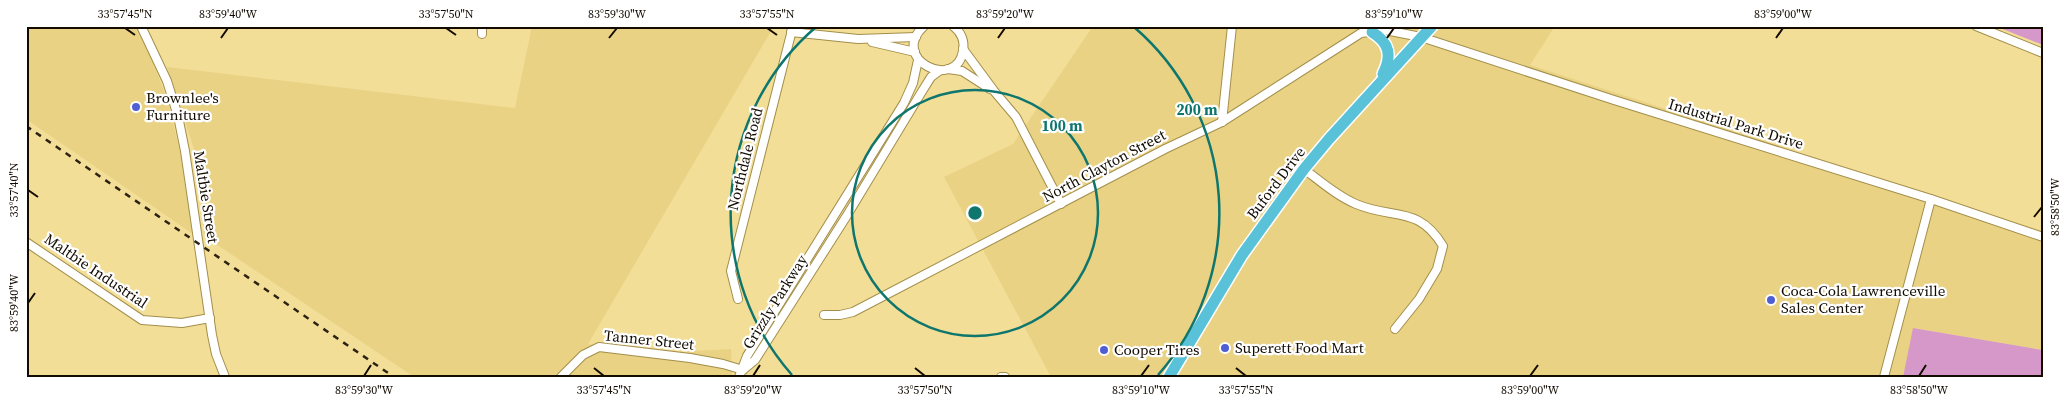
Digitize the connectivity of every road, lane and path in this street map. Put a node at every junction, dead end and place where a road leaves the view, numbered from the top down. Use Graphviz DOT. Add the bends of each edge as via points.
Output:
graph roads {
  1 [pos="141,26"];
  2 [pos="924,26"];
  3 [pos="953,26"];
  4 [pos="1232,26"];
  5 [pos="1432,26"];
  6 [pos="1976,26"];
  7 [pos="792,29"];
  8 [pos="960,30"];
  9 [pos="1372,32"];
  10 [pos="916,37"];
  11 [pos="1421,37"];
  12 [pos="858,39"];
  13 [pos="963,49"];
  14 [pos="2043,53"];
  15 [pos="917,56"];
  16 [pos="944,70"];
  17 [pos="1376,87"];
  18 [pos="994,91"];
  19 [pos="1222,122"];
  20 [pos="1304,169"];
  21 [pos="1931,199"];
  22 [pos="1061,204"];
  23 [pos="2043,237"];
  24 [pos="26,242"];
  25 [pos="738,299"];
  26 [pos="824,315"];
  27 [pos="210,318"];
  28 [pos="1395,329"];
  29 [pos="741,374"];
  30 [pos="225,377"];
  31 [pos="561,377"];
  32 [pos="1001,377"];
  33 [pos="1006,377"];
  34 [pos="1169,377"];
  35 [pos="1884,377"];
  1 -- 27 [label="street, Maltbie Street" via="167,81 178,116"];
  2 -- 10 [label="street"];
  3 -- 8 [label="street"];
  4 -- 19 [label="street"];
  5 -- 11 [label="highway, Buford Drive"];
  6 -- 14 [label="street"];
  7 -- 12 [label="street"];
  7 -- 25 [label="street, Northdale Road" via="731,271"];
  8 -- 13 [label="street"];
  9 -- 11 [label="street, North Clayton Street" via="1384,30"];
  9 -- 17 [label="highway" via="1382,38 1388,51 1388,64"];
  9 -- 19 [label="street, North Clayton Street" via="1360,33"];
  10 -- 12 [label="street"];
  10 -- 15 [label="street, Grizzly Parkway"];
  11 -- 17 [label="highway, Buford Drive"];
  11 -- 21 [label="street, Industrial Park Drive"];
  12 -- 15 [label="street"];
  13 -- 16 [label="street, Grizzly Parkway" via="958,61"];
  13 -- 18 [label="street"];
  15 -- 16 [label="street" via="924,66"];
  15 -- 29 [label="street, Grizzly Parkway" via="913,83 904,103 747,356"];
  16 -- 18 [label="street" via="962,71"];
  16 -- 29 [label="street, Grizzly Parkway" via="931,77 920,93 755,360"];
  17 -- 20 [label="highway, Buford Drive"];
  18 -- 22 [label="street" via="1016,117"];
  19 -- 22 [label="street, North Clayton Street"];
  20 -- 28 [label="street" via="1356,204 1417,219 1434,231 1443,246 1437,269"];
  20 -- 34 [label="highway, Buford Drive" via="1247,248"];
  21 -- 23 [label="street, Industrial Park Drive"];
  21 -- 35 [label="street"];
  22 -- 26 [label="street, North Clayton Street" via="853,312"];
  24 -- 27 [label="street, Maltbie Industrial" via="142,320 182,323"];
  27 -- 30 [label="street, Maltbie Street" via="216,354"];
  29 -- 31 [label="street, Tanner Street" via="723,364 599,347 583,355"];
  32 -- 33 [label="street"];
}
